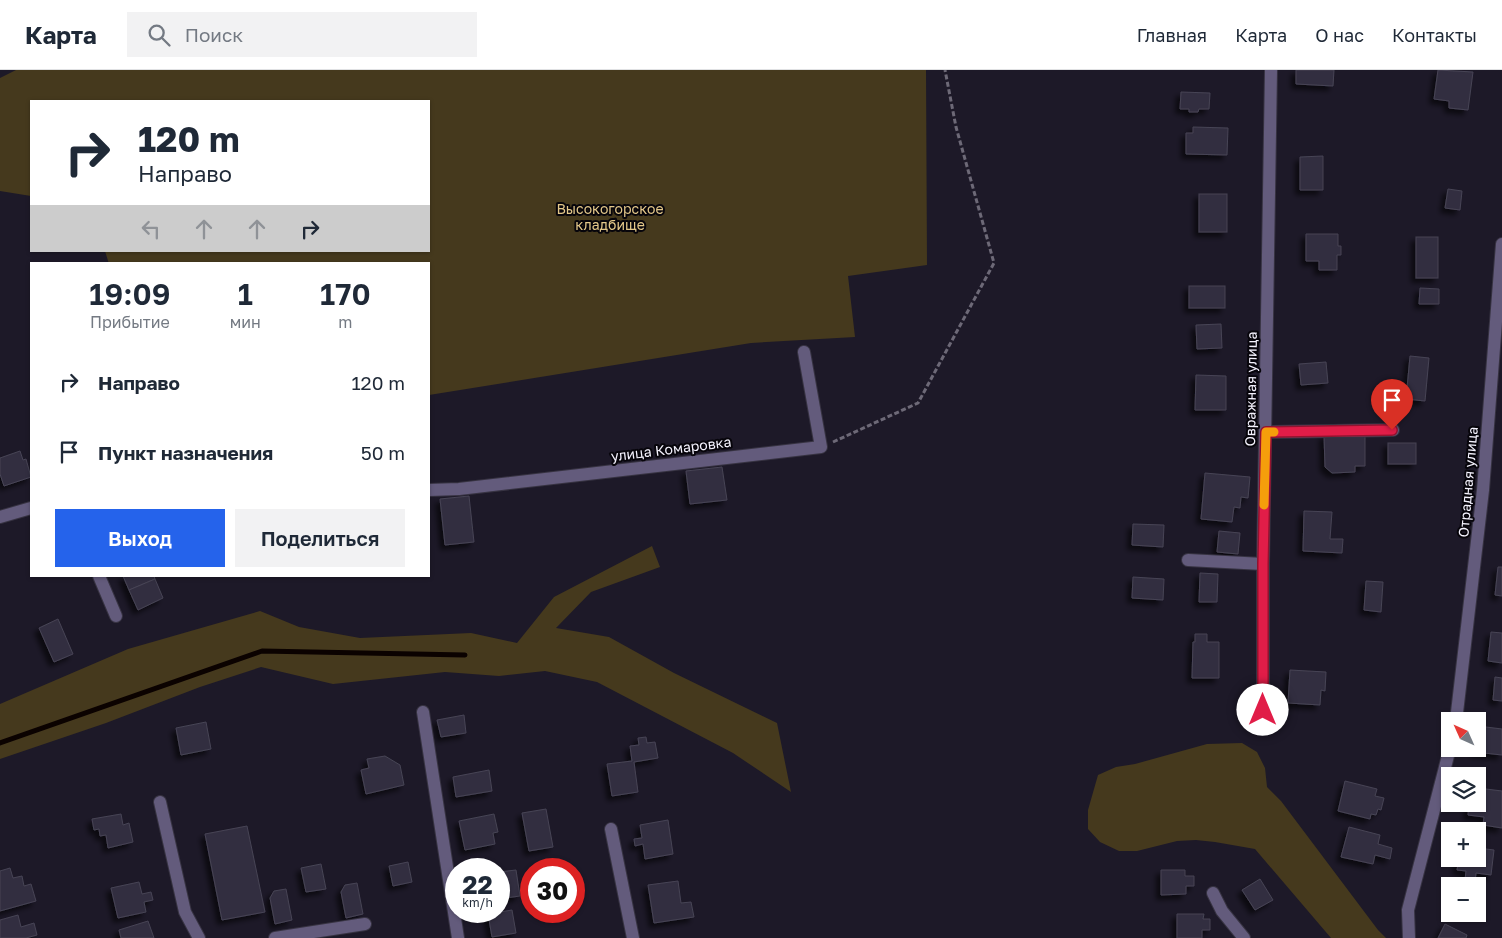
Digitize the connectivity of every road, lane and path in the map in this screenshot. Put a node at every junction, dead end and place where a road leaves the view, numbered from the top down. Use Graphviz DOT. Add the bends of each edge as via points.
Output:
graph roads {
  1 [pos="945,70"];
  2 [pos="1272,70"];
  3 [pos="1502,244"];
  4 [pos="804,352"];
  5 [pos="1392,430"];
  6 [pos="1266,432"];
  7 [pos="821,447"];
  8 [pos="430,490"];
  9 [pos="30,508"];
  10 [pos="0,517"];
  11 [pos="1188,560"];
  12 [pos="1263,564"];
  13 [pos="99,577"];
  14 [pos="116,616"];
  15 [pos="1263,710"];
  16 [pos="423,712"];
  17 [pos="1457,712"];
  18 [pos="1447,758"];
  19 [pos="160,802"];
  20 [pos="610,828"];
  21 [pos="1213,893"];
  22 [pos="365,924"];
  23 [pos="198,938"];
  24 [pos="275,938"];
  25 [pos="458,938"];
  26 [pos="633,938"];
  27 [pos="1244,938"];
  28 [pos="1409,938"];
  1 -- 7 [label="path" via="956,127 994,262 918,403"];
  2 -- 6 [label="street, Овражная улица"];
  3 -- 17 [label="street, Отрадная улица" via="1483,490"];
  4 -- 7 [label="street"];
  5 -- 6 [label="street"];
  6 -- 12 [label="street, Овражная улица"];
  7 -- 8 [label="street, улица Комаровка"];
  9 -- 10 [label="street"];
  11 -- 12 [label="street"];
  12 -- 15 [label="street, Овражная улица"];
  13 -- 14 [label="street"];
  16 -- 25 [label="street"];
  18 -- 28 [label="street" via="1408,910"];
  19 -- 23 [label="street" via="185,912"];
  20 -- 26 [label="street"];
  21 -- 27 [label="street" via="1222,911"];
  22 -- 24 [label="street"];
}
